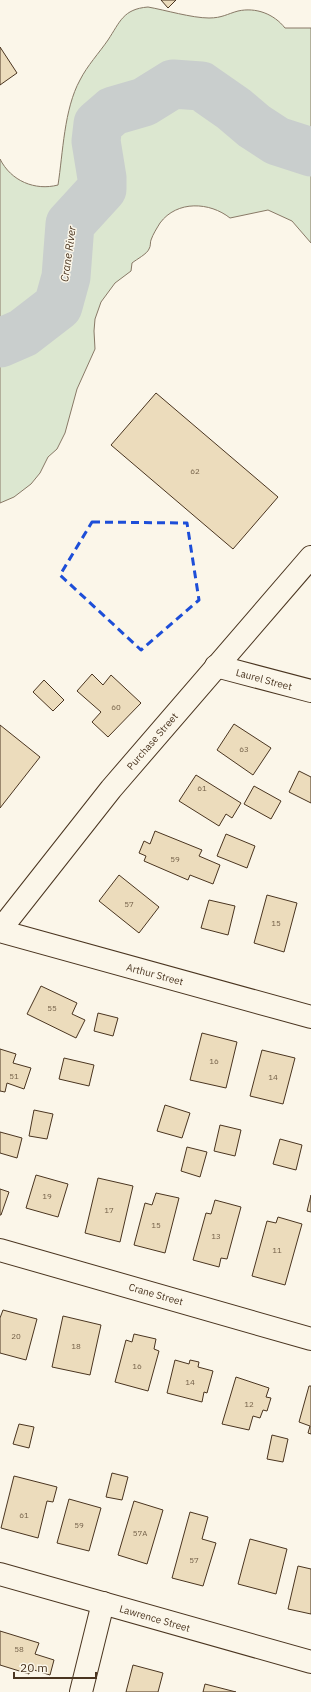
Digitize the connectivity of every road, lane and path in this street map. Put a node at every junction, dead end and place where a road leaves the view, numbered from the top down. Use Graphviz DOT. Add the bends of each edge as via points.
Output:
graph roads {
  1 [pos="311,557"];
  2 [pos="216,666"];
  3 [pos="311,691"];
  4 [pos="0,930"];
  5 [pos="311,1017"];
  6 [pos="0,1250"];
  7 [pos="311,1339"];
  8 [pos="0,1574"];
  9 [pos="103,1603"];
  10 [pos="311,1662"];
  11 [pos="81,1692"];
  1 -- 2 [label="street, Purchase Street"];
  2 -- 3 [label="street, Laurel Street"];
  2 -- 4 [label="street, Purchase Street" via="111,789"];
  4 -- 5 [label="street, Arthur Street"];
  6 -- 7 [label="street, Crane Street"];
  8 -- 9 [label="street, Lawrence Street"];
  9 -- 10 [label="street, Lawrence Street"];
  9 -- 11 [label="street"];
}
